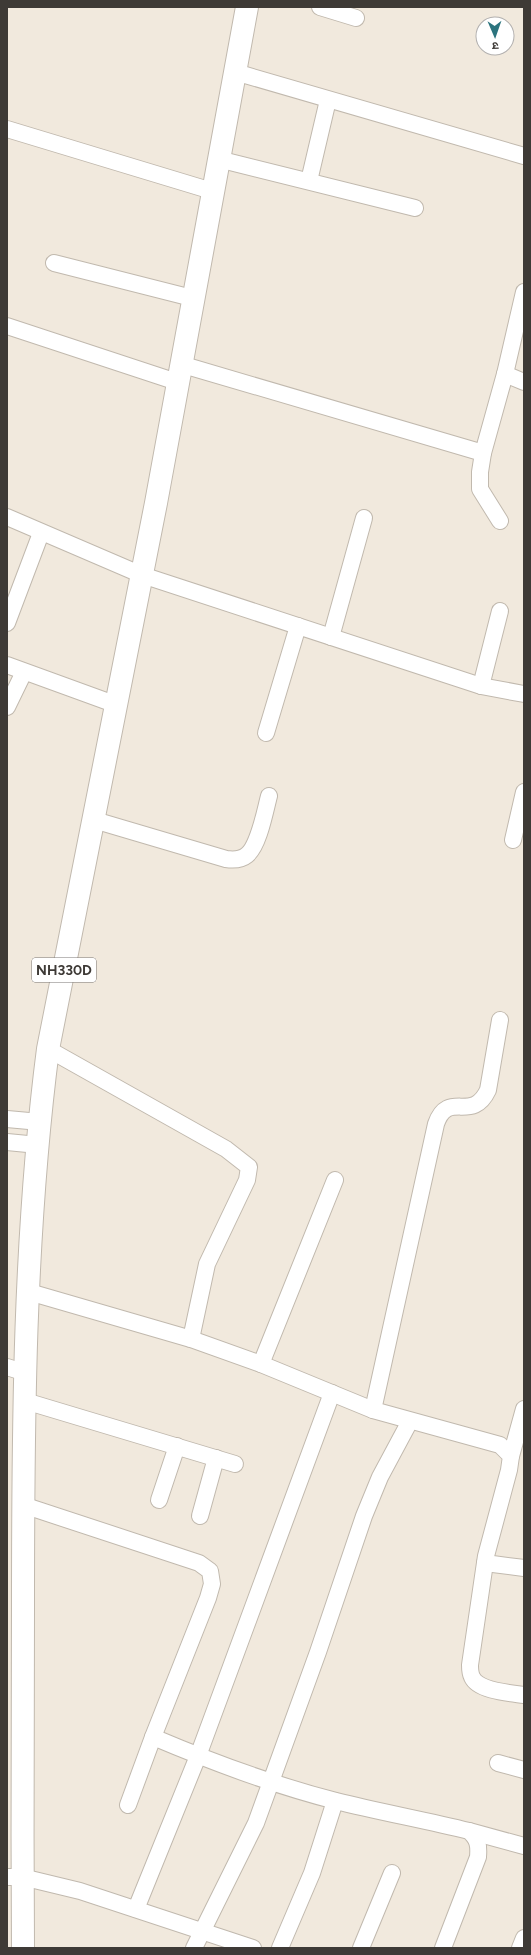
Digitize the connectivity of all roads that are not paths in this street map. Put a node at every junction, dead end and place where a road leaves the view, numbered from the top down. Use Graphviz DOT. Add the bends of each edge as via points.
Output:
graph roads {
  1 [pos="247,7"];
  2 [pos="320,7"];
  3 [pos="356,18"];
  4 [pos="235,72"];
  5 [pos="328,100"];
  6 [pos="7,129"];
  7 [pos="524,156"];
  8 [pos="218,158"];
  9 [pos="309,181"];
  10 [pos="212,191"];
  11 [pos="415,208"];
  12 [pos="54,263"];
  13 [pos="524,292"];
  14 [pos="192,298"];
  15 [pos="7,326"];
  16 [pos="179,373"];
  17 [pos="505,374"];
  18 [pos="524,382"];
  19 [pos="483,453"];
  20 [pos="7,517"];
  21 [pos="364,518"];
  22 [pos="500,521"];
  23 [pos="41,533"];
  24 [pos="142,575"];
  25 [pos="500,611"];
  26 [pos="7,623"];
  27 [pos="298,626"];
  28 [pos="331,637"];
  29 [pos="7,665"];
  30 [pos="24,672"];
  31 [pos="482,686"];
  32 [pos="524,694"];
  33 [pos="117,705"];
  34 [pos="7,707"];
  35 [pos="266,733"];
  36 [pos="524,792"];
  37 [pos="269,796"];
  38 [pos="94,820"];
  39 [pos="513,840"];
  40 [pos="500,1020"];
  41 [pos="48,1049"];
  42 [pos="7,1120"];
  43 [pos="40,1122"];
  44 [pos="7,1142"];
  45 [pos="38,1145"];
  46 [pos="335,1180"];
  47 [pos="28,1292"];
  48 [pos="191,1339"];
  49 [pos="261,1364"];
  50 [pos="16,1370"];
  51 [pos="332,1393"];
  52 [pos="25,1401"];
  53 [pos="373,1410"];
  54 [pos="523,1415"];
  55 [pos="410,1421"];
  56 [pos="177,1446"];
  57 [pos="511,1456"];
  58 [pos="216,1458"];
  59 [pos="235,1464"];
  60 [pos="159,1500"];
  61 [pos="23,1505"];
  62 [pos="200,1516"];
  63 [pos="484,1563"];
  64 [pos="524,1568"];
  65 [pos="524,1695"];
  66 [pos="153,1737"];
  67 [pos="198,1756"];
  68 [pos="498,1763"];
  69 [pos="524,1770"];
  70 [pos="270,1782"];
  71 [pos="335,1801"];
  72 [pos="128,1805"];
  73 [pos="469,1831"];
  74 [pos="524,1846"];
  75 [pos="392,1873"];
  76 [pos="15,1876"];
  77 [pos="136,1909"];
  78 [pos="202,1931"];
  79 [pos="524,1938"];
  80 [pos="23,1948"];
  81 [pos="194,1948"];
  82 [pos="253,1948"];
  83 [pos="280,1948"];
  84 [pos="361,1948"];
  85 [pos="443,1948"];
  86 [pos="520,1948"];
  1 -- 4 [label="highway, NH330D"];
  2 -- 3 [label="street"];
  4 -- 5 [label="street"];
  4 -- 8 [label="highway, NH330D"];
  5 -- 7 [label="street"];
  5 -- 9 [label="street"];
  6 -- 10 [label="street"];
  8 -- 9 [label="street"];
  8 -- 10 [label="highway, NH330D"];
  9 -- 11 [label="street"];
  10 -- 14 [label="highway, NH330D"];
  12 -- 14 [label="street"];
  13 -- 17 [label="street"];
  14 -- 16 [label="highway, NH330D"];
  15 -- 16 [label="street"];
  16 -- 19 [label="street"];
  16 -- 24 [label="highway, NH330D"];
  17 -- 18 [label="street"];
  17 -- 19 [label="street"];
  19 -- 22 [label="street" via="480,489"];
  20 -- 23 [label="street"];
  21 -- 28 [label="street"];
  23 -- 24 [label="street"];
  23 -- 26 [label="street"];
  24 -- 27 [label="street"];
  24 -- 33 [label="highway, NH330D"];
  25 -- 31 [label="street"];
  27 -- 28 [label="street"];
  27 -- 35 [label="street"];
  28 -- 31 [label="street"];
  29 -- 30 [label="street"];
  30 -- 33 [label="street"];
  30 -- 34 [label="street"];
  31 -- 32 [label="street"];
  33 -- 38 [label="highway, NH330D"];
  36 -- 39 [label="street"];
  37 -- 38 [label="street" via="255,843 247,855 238,860 226,859"];
  38 -- 41 [label="highway, NH330D"];
  40 -- 53 [label="street" via="484,1100 474,1106 448,1107 440,1113 436,1124"];
  41 -- 43 [label="highway, NH330D"];
  41 -- 48 [label="street" via="226,1149 249,1167 247,1180 207,1264"];
  42 -- 43 [label="street"];
  43 -- 45 [label="highway, NH330D"];
  44 -- 45 [label="street"];
  45 -- 47 [label="highway, NH330D"];
  46 -- 49 [label="street"];
  47 -- 48 [label="street"];
  47 -- 50 [label="highway, NH330D"];
  48 -- 49 [label="street"];
  49 -- 51 [label="street"];
  50 -- 52 [label="highway, NH330D"];
  51 -- 53 [label="street"];
  51 -- 67 [label="street"];
  52 -- 56 [label="street"];
  52 -- 61 [label="highway, NH330D"];
  53 -- 55 [label="street"];
  54 -- 57 [label="street"];
  55 -- 57 [label="street" via="500,1445"];
  55 -- 70 [label="street" via="380,1477 366,1511"];
  56 -- 58 [label="street"];
  56 -- 60 [label="street"];
  57 -- 63 [label="street"];
  58 -- 59 [label="street"];
  58 -- 62 [label="street"];
  61 -- 66 [label="street" via="199,1563 210,1571 212,1584 208,1598"];
  61 -- 76 [label="highway, NH330D"];
  63 -- 64 [label="street"];
  63 -- 65 [label="street" via="470,1664 472,1677 477,1684 488,1688"];
  66 -- 67 [label="street"];
  66 -- 72 [label="street"];
  67 -- 70 [label="street"];
  67 -- 77 [label="street"];
  68 -- 69 [label="street"];
  70 -- 71 [label="street"];
  70 -- 78 [label="street" via="256,1823"];
  71 -- 73 [label="street"];
  71 -- 83 [label="street" via="312,1873"];
  73 -- 74 [label="street"];
  73 -- 85 [label="street" via="477,1838 478,1857"];
  75 -- 84 [label="street"];
  76 -- 77 [label="street" via="80,1891"];
  76 -- 80 [label="highway, NH330D"];
  77 -- 78 [label="street"];
  78 -- 81 [label="street"];
  78 -- 82 [label="street"];
  79 -- 86 [label="street"];
}
